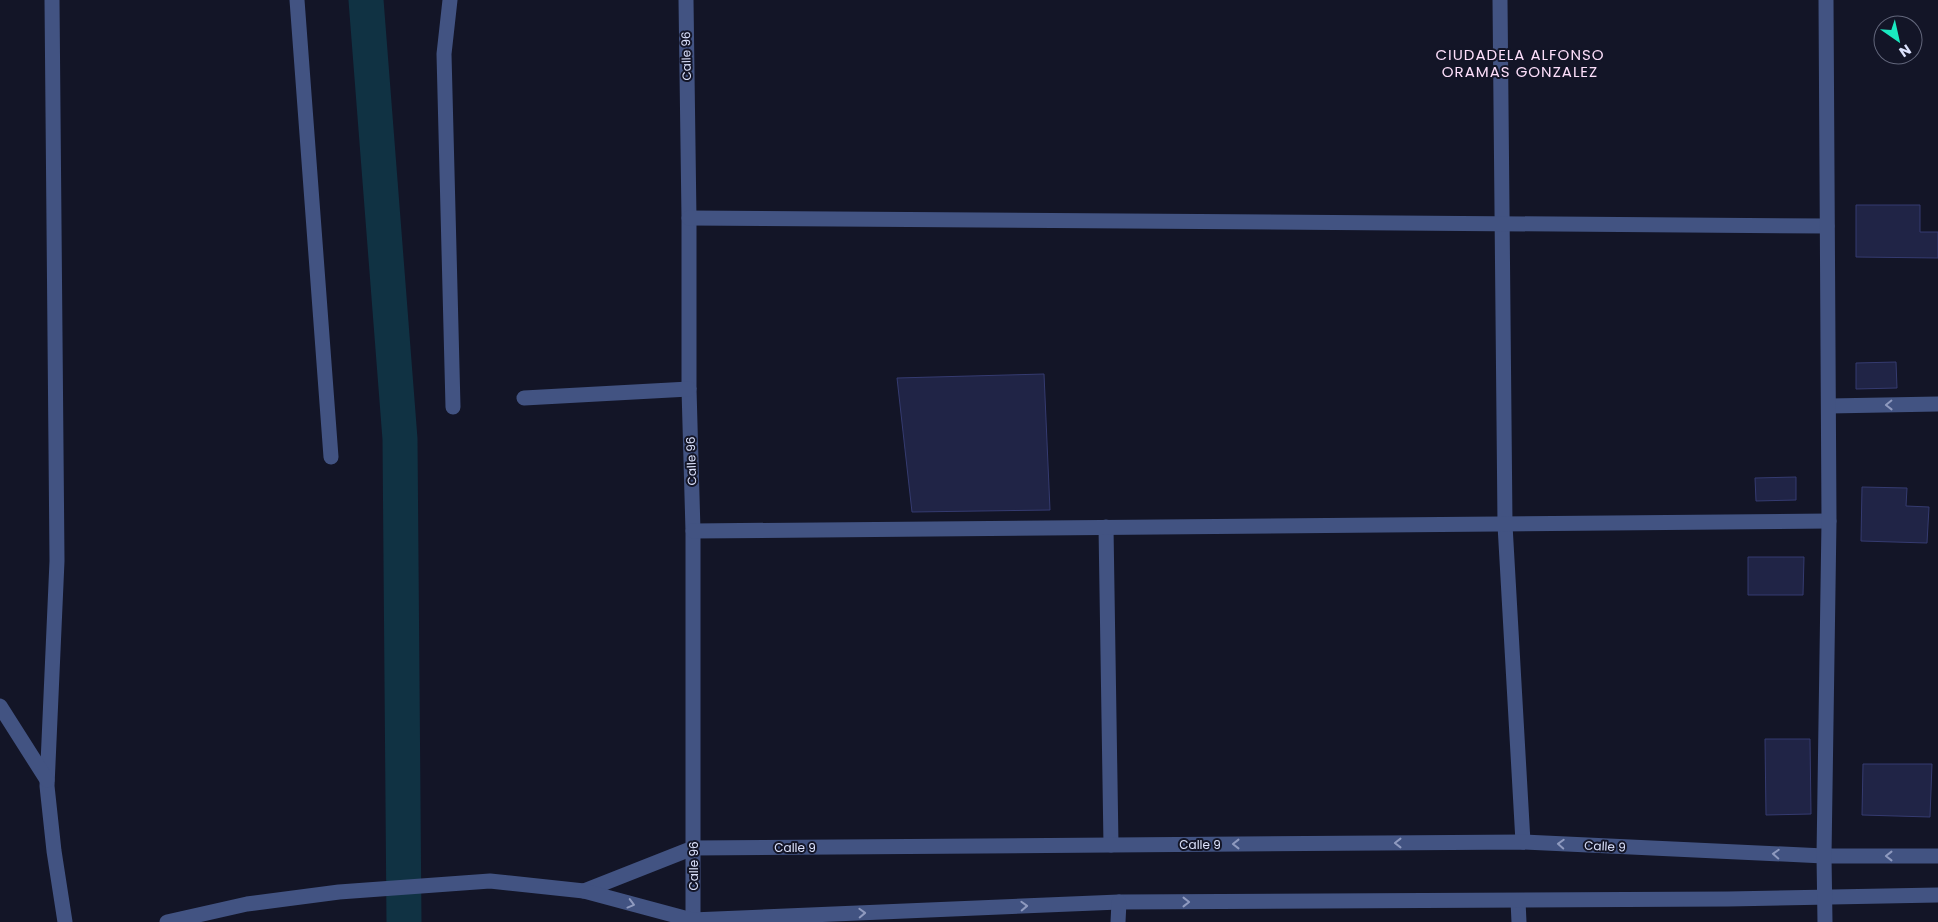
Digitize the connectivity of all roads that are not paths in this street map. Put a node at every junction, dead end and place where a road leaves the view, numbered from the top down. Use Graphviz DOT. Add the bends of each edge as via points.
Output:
graph roads {
  1 [pos="52,0"];
  2 [pos="297,0"];
  3 [pos="450,0"];
  4 [pos="686,0"];
  5 [pos="1500,0"];
  6 [pos="1826,0"];
  7 [pos="689,218"];
  8 [pos="1501,224"];
  9 [pos="1827,226"];
  10 [pos="689,389"];
  11 [pos="524,398"];
  12 [pos="1938,404"];
  13 [pos="1828,406"];
  14 [pos="453,407"];
  15 [pos="330,457"];
  16 [pos="1828,521"];
  17 [pos="1505,525"];
  18 [pos="1106,527"];
  19 [pos="693,531"];
  20 [pos="0,706"];
  21 [pos="47,780"];
  22 [pos="1523,842"];
  23 [pos="1112,845"];
  24 [pos="693,848"];
  25 [pos="1824,856"];
  26 [pos="1938,856"];
  27 [pos="584,891"];
  28 [pos="1938,894"];
  29 [pos="1825,896"];
  30 [pos="1518,900"];
  31 [pos="1118,902"];
  32 [pos="692,921"];
  33 [pos="65,922"];
  34 [pos="168,922"];
  35 [pos="1118,922"];
  36 [pos="1519,922"];
  37 [pos="1825,922"];
  1 -- 21 [label="street" via="57,561"];
  2 -- 15 [label="street"];
  3 -- 14 [label="street" via="444,54"];
  4 -- 7 [label="street, Calle 96"];
  5 -- 8 [label="street"];
  6 -- 9 [label="street"];
  7 -- 8 [label="street"];
  7 -- 10 [label="street, Calle 96"];
  8 -- 9 [label="street"];
  8 -- 17 [label="street"];
  9 -- 13 [label="street"];
  10 -- 11 [label="street"];
  10 -- 19 [label="street, Calle 96"];
  12 -- 13 [label="street, one-way"];
  13 -- 16 [label="street"];
  16 -- 17 [label="street"];
  16 -- 25 [label="street"];
  17 -- 18 [label="street"];
  17 -- 22 [label="street"];
  18 -- 19 [label="street"];
  18 -- 23 [label="street"];
  19 -- 24 [label="street, Calle 96"];
  20 -- 21 [label="street"];
  21 -- 33 [label="street"];
  22 -- 23 [label="street, Calle 9, one-way"];
  25 -- 22 [label="street, Calle 9, one-way"];
  23 -- 24 [label="street, Calle 9"];
  24 -- 27 [label="street, Calle 9"];
  24 -- 32 [label="street, Calle 96"];
  26 -- 25 [label="street, Calle 9, one-way"];
  25 -- 29 [label="street"];
  27 -- 32 [label="street, Calle 9, one-way"];
  27 -- 34 [label="street, Calle 9" via="490,881 339,892 247,904"];
  28 -- 29 [label="street, Calle 9"];
  29 -- 30 [label="street, Calle 9"];
  29 -- 37 [label="street"];
  31 -- 30 [label="street, Calle 9, one-way"];
  30 -- 36 [label="street"];
  32 -- 31 [label="street, Calle 9, one-way"];
  31 -- 35 [label="street"];
}
